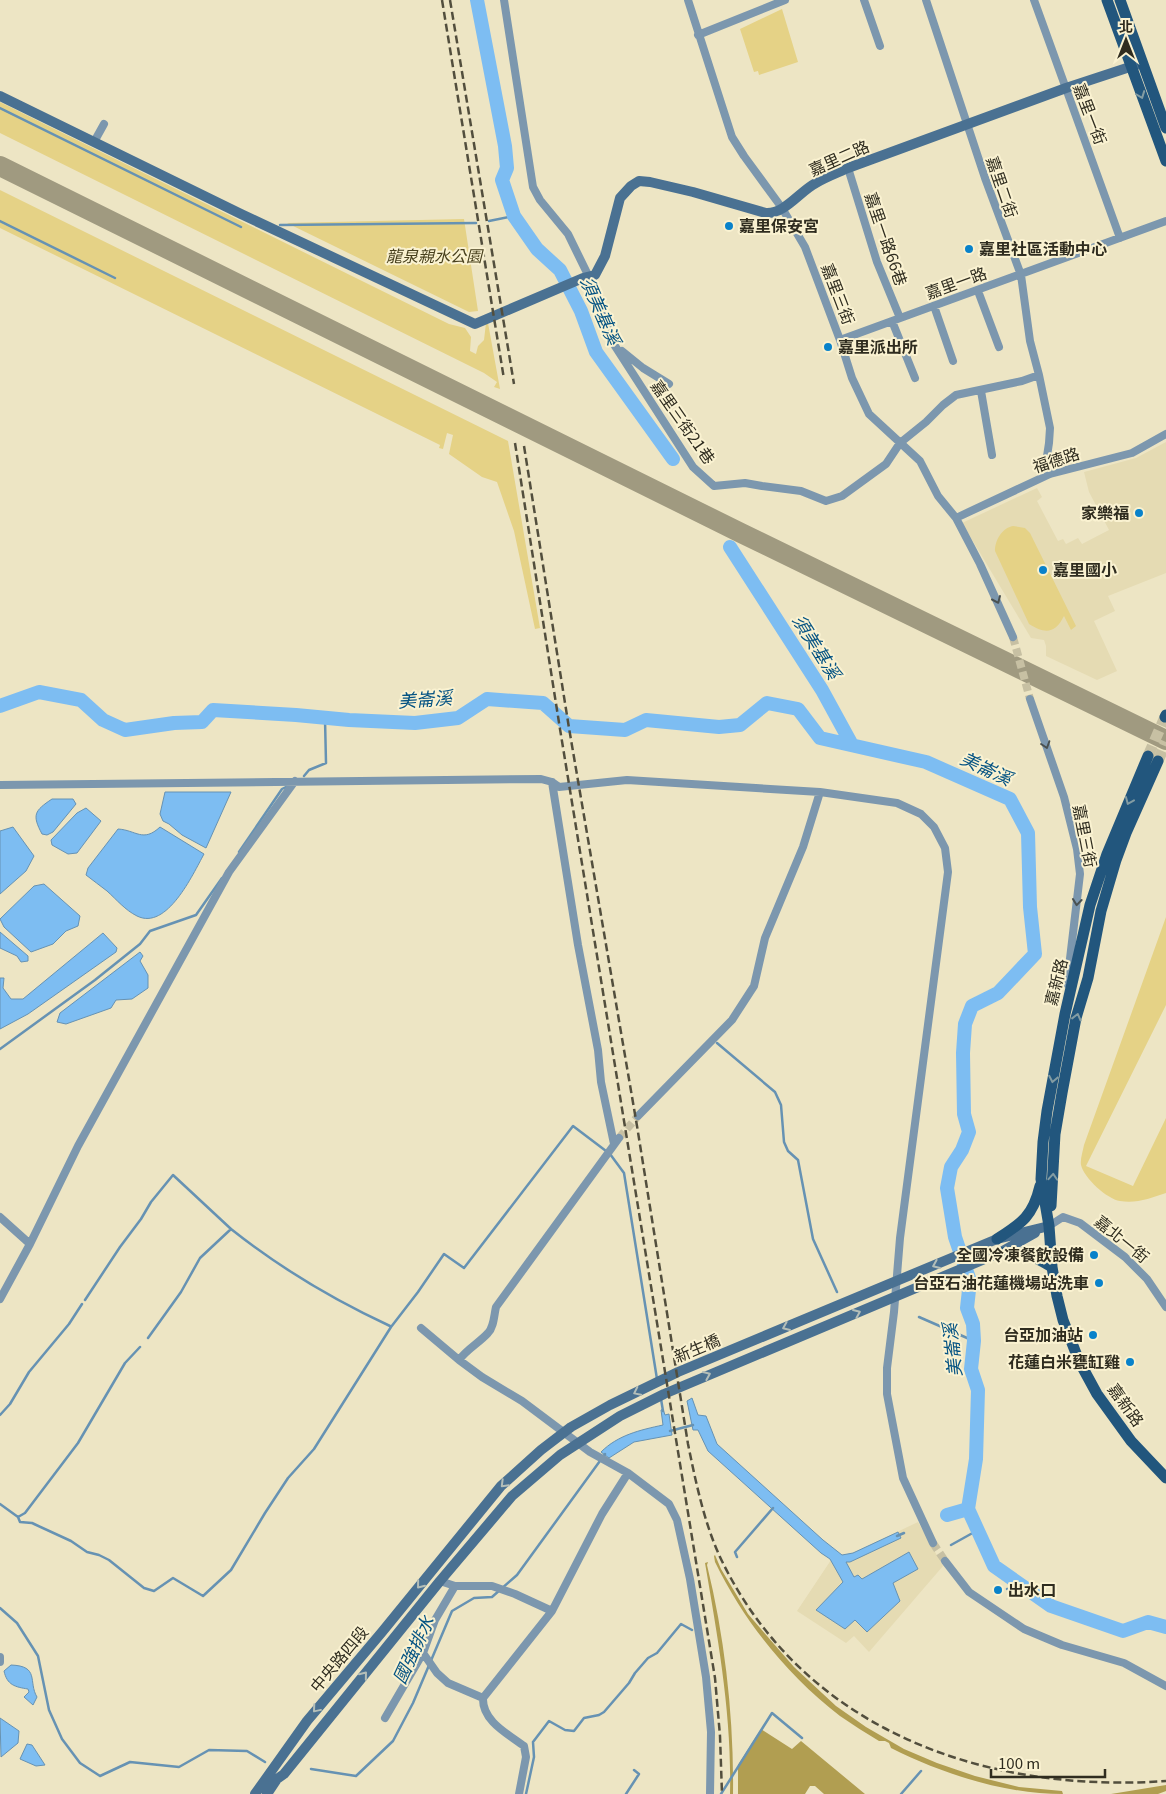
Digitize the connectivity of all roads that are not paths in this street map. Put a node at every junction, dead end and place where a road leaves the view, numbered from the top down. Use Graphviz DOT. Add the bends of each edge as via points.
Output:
graph roads {
  1 [pos="504,0"];
  2 [pos="688,0"];
  3 [pos="785,0"];
  4 [pos="864,0"];
  5 [pos="926,0"];
  6 [pos="1034,0"];
  7 [pos="1107,0"];
  8 [pos="1120,0"];
  9 [pos="698,35"];
  10 [pos="880,46"];
  11 [pos="1142,63"];
  12 [pos="1130,67"];
  13 [pos="1066,88"];
  14 [pos="0,96"];
  15 [pos="104,124"];
  16 [pos="967,125"];
  17 [pos="1166,128"];
  18 [pos="94,142"];
  19 [pos="1166,161"];
  20 [pos="848,168"];
  21 [pos="782,208"];
  22 [pos="1166,221"];
  23 [pos="1120,238"];
  24 [pos="1021,275"];
  25 [pos="584,278"];
  26 [pos="978,291"];
  27 [pos="934,306"];
  28 [pos="604,316"];
  29 [pos="896,319"];
  30 [pos="840,340"];
  31 [pos="616,346"];
  32 [pos="999,347"];
  33 [pos="953,361"];
  34 [pos="1039,375"];
  35 [pos="915,378"];
  36 [pos="669,384"];
  37 [pos="981,391"];
  38 [pos="1166,434"];
  39 [pos="900,444"];
  40 [pos="992,455"];
  41 [pos="1050,474"];
  42 [pos="956,518"];
  43 [pos="1013,637"];
  44 [pos="1030,698"];
  45 [pos="295,781"];
  46 [pos="552,782"];
  47 [pos="0,785"];
  48 [pos="820,792"];
  49 [pos="1065,1014"];
  50 [pos="638,1116"];
  51 [pos="1042,1179"];
  52 [pos="0,1217"];
  53 [pos="1049,1226"];
  54 [pos="997,1240"];
  55 [pos="30,1244"];
  56 [pos="999,1253"];
  57 [pos="1052,1267"];
  58 [pos="0,1299"];
  59 [pos="1165,1306"];
  60 [pos="421,1328"];
  61 [pos="460,1360"];
  62 [pos="1164,1472"];
  63 [pos="628,1473"];
  64 [pos="934,1543"];
  65 [pos="451,1546"];
  66 [pos="461,1558"];
  67 [pos="945,1562"];
  68 [pos="440,1581"];
  69 [pos="455,1586"];
  70 [pos="552,1611"];
  71 [pos="423,1653"];
  72 [pos="0,1657"];
  73 [pos="0,1662"];
  74 [pos="1166,1686"];
  75 [pos="483,1698"];
  76 [pos="385,1718"];
  77 [pos="255,1794"];
  78 [pos="267,1794"];
  79 [pos="519,1794"];
  80 [pos="710,1794"];
  1 -- 25 [label="street" via="533,187 568,234"];
  2 -- 9 [label="street, 嘉里三街"];
  3 -- 9 [label="street"];
  4 -- 10 [label="street"];
  5 -- 16 [label="street, 嘉里二街"];
  6 -- 13 [label="street, 嘉里一街"];
  7 -- 12 [label="main road"];
  8 -- 11 [label="main road"];
  9 -- 21 [label="street, 嘉里三街" via="732,137"];
  11 -- 12 [label="street, 嘉里二路"];
  11 -- 17 [label="main road"];
  12 -- 13 [label="street, 嘉里二路"];
  12 -- 19 [label="main road, one-way"];
  13 -- 16 [label="street, 嘉里二路"];
  13 -- 23 [label="street, 嘉里一街"];
  14 -- 18 [label="street"];
  15 -- 18 [label="street"];
  16 -- 20 [label="street, 嘉里二路"];
  16 -- 24 [label="street, 嘉里二街"];
  18 -- 25 [label="street" via="475,324"];
  20 -- 21 [label="street, 嘉里二路" via="814,183"];
  20 -- 29 [label="street, 嘉里一路66巷"];
  21 -- 25 [label="street" via="772,214 766,213 693,192 639,181 620,198 604,256 595,275"];
  21 -- 30 [label="street, 嘉里三街" via="805,247"];
  22 -- 23 [label="street, 嘉里一路"];
  23 -- 24 [label="street, 嘉里一路"];
  24 -- 26 [label="street, 嘉里一路"];
  24 -- 34 [label="street, 嘉里二街" via="1030,341"];
  26 -- 27 [label="street, 嘉里一路"];
  26 -- 32 [label="street"];
  27 -- 29 [label="street, 嘉里一路"];
  27 -- 33 [label="street"];
  28 -- 31 [label="street, 嘉里三街21巷"];
  29 -- 30 [label="street, 嘉里一路"];
  29 -- 35 [label="street, 嘉里一路66巷"];
  30 -- 39 [label="street, 嘉里三街" via="852,378 869,414"];
  31 -- 36 [label="street"];
  31 -- 39 [label="street, 嘉里三街21巷" via="693,467 714,486 745,482 801,491 826,501 842,496 886,464"];
  34 -- 37 [label="street, 嘉里三街21巷"];
  34 -- 41 [label="street, 嘉里二街" via="1050,428 1047,456"];
  37 -- 39 [label="street, 嘉里三街21巷" via="956,395"];
  37 -- 40 [label="street"];
  38 -- 41 [label="street, 福德路" via="1132,453"];
  39 -- 42 [label="street, 嘉里三街" via="920,461 938,496"];
  41 -- 42 [label="street, 福德路"];
  42 -- 43 [label="street, 嘉里三街, one-way"];
  44 -- 49 [label="street, 嘉里三街, one-way" via="1064,797 1080,874"];
  45 -- 46 [label="street" via="542,779"];
  45 -- 47 [label="street"];
  45 -- 55 [label="street" via="229,872 78,1146"];
  46 -- 48 [label="street" via="559,787 627,780"];
  46 -- 61 [label="street" via="613,1147 496,1307 489,1333"];
  48 -- 50 [label="street" via="803,847 766,938 754,986 732,1020"];
  48 -- 64 [label="street" via="889,802 914,810 934,827 947,856 948,872 900,1238 887,1368 887,1394 903,1478"];
  49 -- 51 [label="main road, 嘉新路, one-way" via="1047,1111"];
  53 -- 49 [label="main road, 嘉新路, one-way" via="1055,1134 1076,1018 1116,860 1153,759 1107,854 1093,896"];
  51 -- 53 [label="main road, 嘉新路"];
  51 -- 54 [label="main road" via="1030,1214"];
  52 -- 55 [label="street"];
  53 -- 54 [label="street"];
  53 -- 56 [label="street"];
  53 -- 57 [label="main road, 嘉新路"];
  53 -- 59 [label="street, 嘉北一街" via="1063,1217 1080,1223 1126,1257 1147,1278"];
  54 -- 65 [label="street, 新生橋, one-way" via="678,1372 610,1405 571,1427 541,1450 501,1486"];
  55 -- 58 [label="street"];
  56 -- 57 [label="main road" via="1030,1254"];
  66 -- 56 [label="street, 新生橋, one-way" via="512,1496 560,1455 620,1416 664,1394"];
  57 -- 62 [label="main road, 嘉新路" via="1063,1320 1096,1394 1131,1441"];
  60 -- 61 [label="street"];
  61 -- 63 [label="street" via="590,1452"];
  63 -- 70 [label="street" via="602,1514"];
  63 -- 80 [label="street" via="669,1504 677,1520 706,1677 711,1732"];
  65 -- 77 [label="street, 中央路四段, one-way" via="307,1721"];
  66 -- 68 [label="street, 中央路四段"];
  67 -- 74 [label="street" via="969,1592 1024,1629 1062,1645 1124,1663"];
  68 -- 69 [label="street"];
  78 -- 68 [label="street, 中央路四段, one-way"];
  69 -- 70 [label="street" via="492,1586"];
  69 -- 71 [label="street" via="435,1620"];
  70 -- 75 [label="street"];
  71 -- 75 [label="street" via="448,1683"];
  71 -- 76 [label="street"];
  72 -- 73 [label="street"];
  75 -- 79 [label="street" via="486,1714 524,1746 526,1757"];
}
